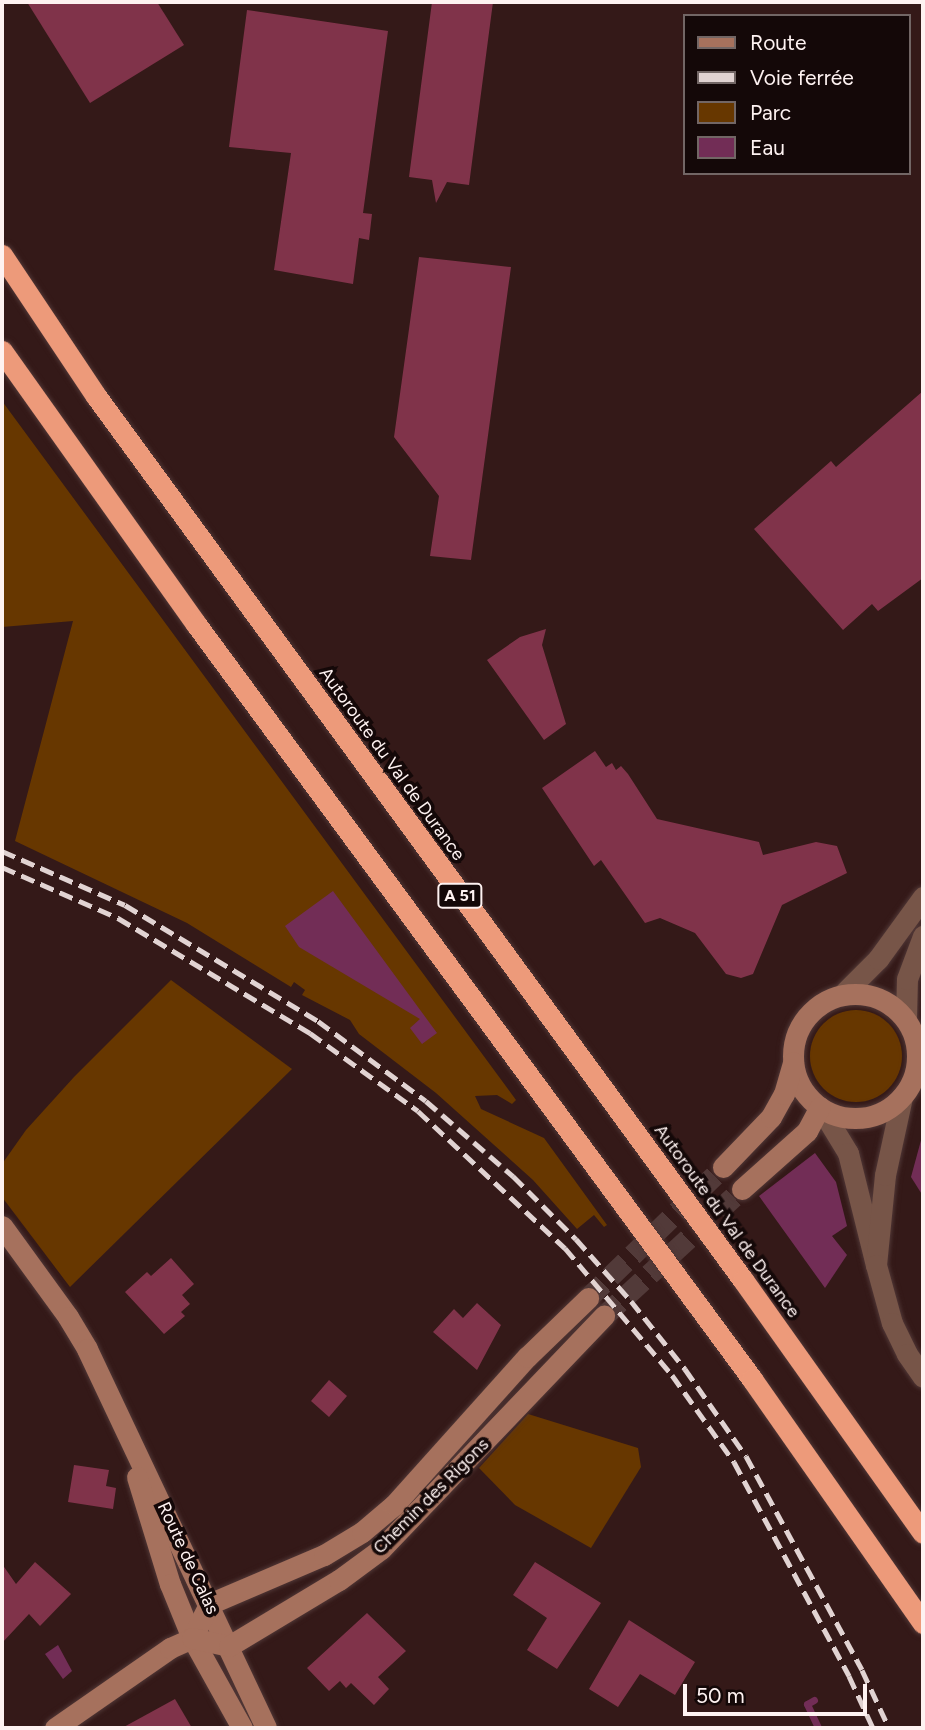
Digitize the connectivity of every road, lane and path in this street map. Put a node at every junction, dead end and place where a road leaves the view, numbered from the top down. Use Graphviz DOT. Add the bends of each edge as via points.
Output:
graph roads {
  1 [pos="2,255"];
  2 [pos="2,351"];
  3 [pos="923,897"];
  4 [pos="923,936"];
  5 [pos="842,995"];
  6 [pos="906,1019"];
  7 [pos="793,1062"];
  8 [pos="902,1097"];
  9 [pos="820,1107"];
  10 [pos="723,1167"];
  11 [pos="742,1189"];
  12 [pos="2,1226"];
  13 [pos="876,1265"];
  14 [pos="588,1298"];
  15 [pos="604,1316"];
  16 [pos="923,1377"];
  17 [pos="107,1388"];
  18 [pos="923,1533"];
  19 [pos="209,1604"];
  20 [pos="923,1623"];
  21 [pos="192,1638"];
  22 [pos="229,1646"];
  23 [pos="55,1728"];
  24 [pos="242,1728"];
  25 [pos="266,1728"];
  1 -- 18 [label="highway, Autoroute du Val de Durance / A 51" via="96,396"];
  2 -- 20 [label="highway, A 51" via="86,473 752,1379"];
  3 -- 5 [label="street" via="878,959"];
  4 -- 6 [label="street" via="907,979"];
  5 -- 6 [label="street" via="878,998"];
  5 -- 7 [label="street" via="825,1002 801,1023"];
  6 -- 8 [label="street" via="917,1049 917,1064"];
  7 -- 9 [label="street" via="807,1096"];
  7 -- 10 [label="street" via="784,1094 771,1117"];
  8 -- 9 [label="street" via="880,1112 854,1118"];
  8 -- 13 [label="street" via="885,1175"];
  9 -- 11 [label="street" via="807,1131"];
  9 -- 13 [label="street" via="848,1153"];
  12 -- 17 [label="street, Route de Calas" via="68,1317"];
  13 -- 16 [label="street" via="892,1323"];
  14 -- 19 [label="street, Chemin des Rigons" via="527,1357 394,1505 362,1532 324,1555"];
  15 -- 22 [label="street, Chemin des Rigons" via="381,1549 340,1580"];
  17 -- 19 [label="street, Route de Calas"];
  17 -- 21 [label="street, Route de Calas"];
  19 -- 21 [label="street"];
  19 -- 22 [label="street, Route de Calas"];
  21 -- 22 [label="street"];
  21 -- 23 [label="street" via="170,1648"];
  21 -- 24 [label="street, Route de Calas"];
  22 -- 25 [label="street, Route de Calas"];
}
